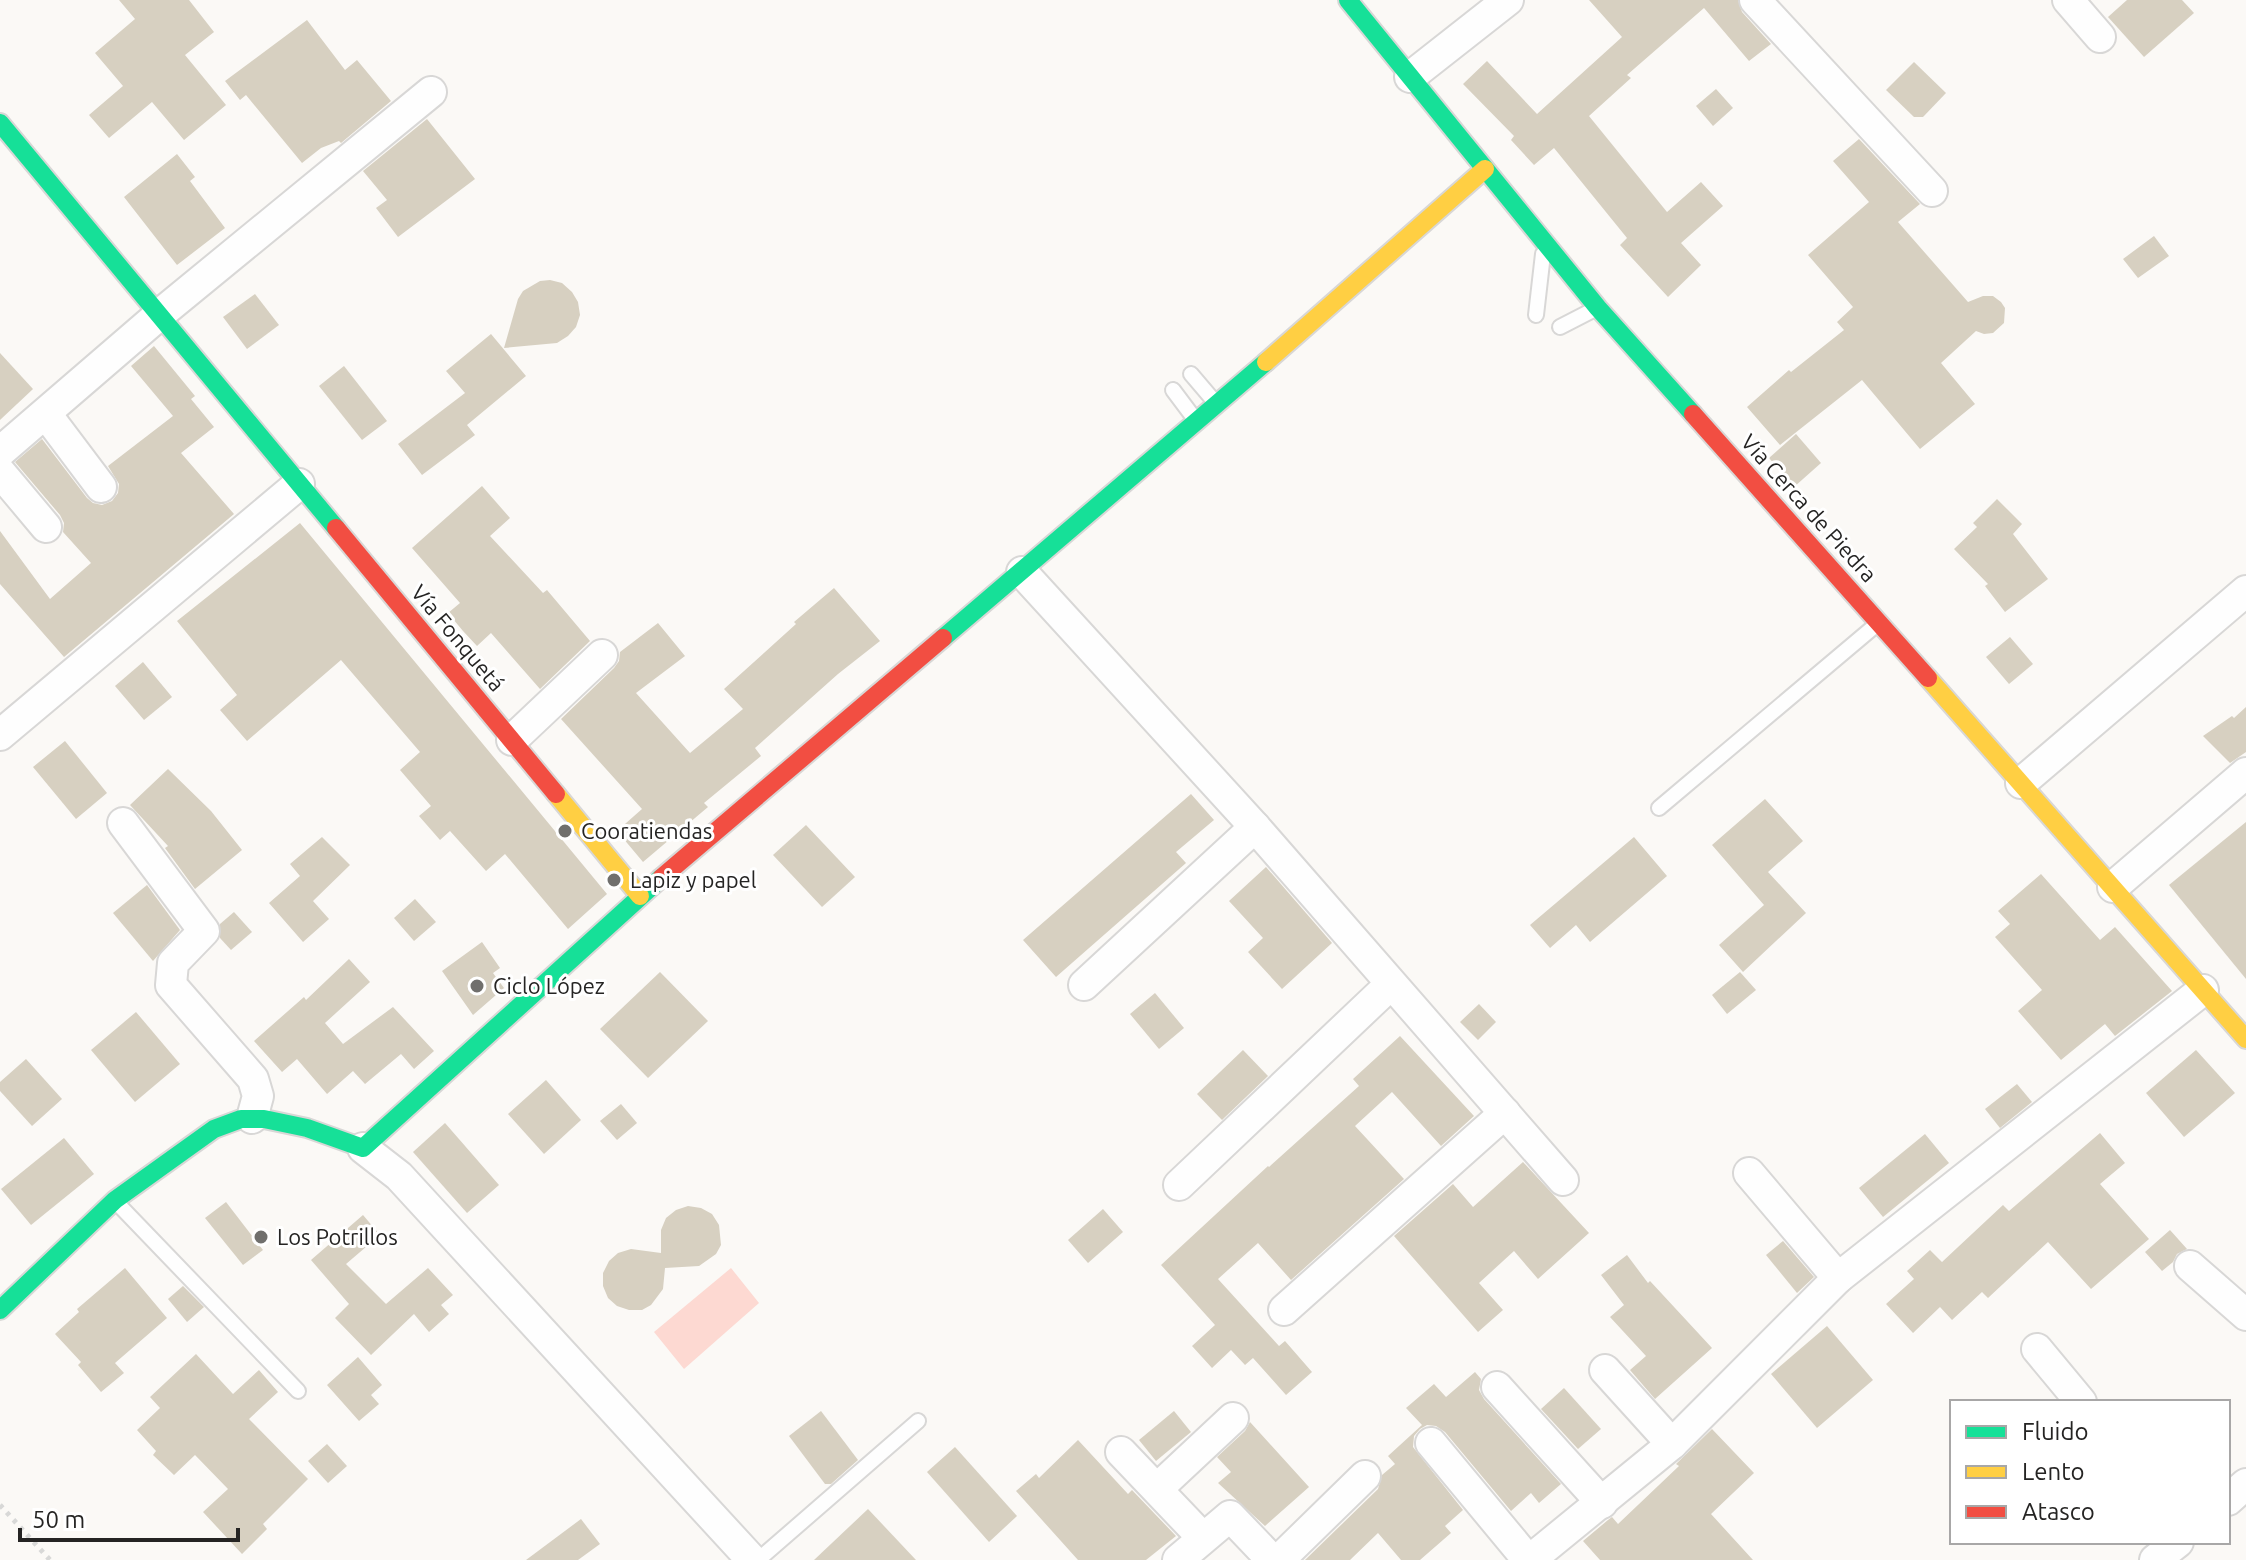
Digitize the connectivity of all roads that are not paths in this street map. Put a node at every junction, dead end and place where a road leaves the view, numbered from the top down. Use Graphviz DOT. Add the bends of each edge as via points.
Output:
graph roads {
  1 [pos="1348,0"];
  2 [pos="1508,0"];
  3 [pos="1755,0"];
  4 [pos="2068,0"];
  5 [pos="2100,37"];
  6 [pos="1410,77"];
  7 [pos="431,92"];
  8 [pos="0,123"];
  9 [pos="1485,169"];
  10 [pos="1932,191"];
  11 [pos="1545,242"];
  12 [pos="1598,308"];
  13 [pos="159,315"];
  14 [pos="1536,315"];
  15 [pos="1560,327"];
  16 [pos="1191,374"];
  17 [pos="1173,390"];
  18 [pos="1217,405"];
  19 [pos="46,414"];
  20 [pos="1197,422"];
  21 [pos="0,452"];
  22 [pos="0,472"];
  23 [pos="299,484"];
  24 [pos="101,487"];
  25 [pos="46,527"];
  26 [pos="1022,572"];
  27 [pos="2246,591"];
  28 [pos="1880,623"];
  29 [pos="602,655"];
  30 [pos="0,735"];
  31 [pos="512,740"];
  32 [pos="2246,773"];
  33 [pos="2021,783"];
  34 [pos="1659,808"];
  35 [pos="123,823"];
  36 [pos="1255,827"];
  37 [pos="2113,887"];
  38 [pos="640,896"];
  39 [pos="1391,984"];
  40 [pos="1084,985"];
  41 [pos="2203,990"];
  42 [pos="2246,1039"];
  43 [pos="1505,1113"];
  44 [pos="252,1118"];
  45 [pos="363,1148"];
  46 [pos="1749,1173"];
  47 [pos="1563,1180"];
  48 [pos="1179,1185"];
  49 [pos="115,1200"];
  50 [pos="2190,1266"];
  51 [pos="1838,1278"];
  52 [pos="5,1293"];
  53 [pos="1284,1310"];
  54 [pos="2246,1315"];
  55 [pos="2037,1349"];
  56 [pos="1605,1370"];
  57 [pos="1497,1387"];
  58 [pos="298,1391"];
  59 [pos="2079,1400"];
  60 [pos="1233,1418"];
  61 [pos="918,1421"];
  62 [pos="1431,1443"];
  63 [pos="1672,1444"];
  64 [pos="1121,1452"];
  65 [pos="1365,1476"];
  66 [pos="2246,1484"];
  67 [pos="1157,1489"];
  68 [pos="2230,1498"];
  69 [pos="1602,1503"];
  70 [pos="1203,1538"];
  71 [pos="2175,1544"];
  72 [pos="755,1560"];
  73 [pos="1178,1560"];
  74 [pos="1272,1560"];
  75 [pos="1279,1560"];
  76 [pos="1529,1560"];
  77 [pos="2155,1560"];
  1 -- 6 [label="street, Vía Cerca de Piedra"];
  2 -- 6 [label="street"];
  3 -- 10 [label="street"];
  4 -- 5 [label="street"];
  6 -- 9 [label="street, Vía Cerca de Piedra"];
  7 -- 13 [label="street"];
  8 -- 13 [label="street, Vía Fonquetá"];
  9 -- 11 [label="street, Vía Cerca de Piedra"];
  9 -- 18 [label="street"];
  11 -- 12 [label="street, Vía Cerca de Piedra"];
  11 -- 14 [label="lane"];
  12 -- 15 [label="lane"];
  12 -- 28 [label="street, Vía Cerca de Piedra"];
  13 -- 19 [label="street"];
  13 -- 23 [label="street, Vía Fonquetá"];
  16 -- 18 [label="lane"];
  17 -- 20 [label="lane"];
  18 -- 20 [label="street"];
  19 -- 21 [label="street"];
  19 -- 24 [label="street"];
  20 -- 26 [label="street"];
  22 -- 25 [label="street"];
  23 -- 30 [label="street"];
  23 -- 31 [label="street, Vía Fonquetá"];
  26 -- 36 [label="street"];
  26 -- 38 [label="street"];
  27 -- 33 [label="street"];
  28 -- 33 [label="street, Vía Cerca de Piedra"];
  28 -- 34 [label="lane"];
  29 -- 31 [label="street"];
  31 -- 38 [label="street, Vía Fonquetá"];
  32 -- 37 [label="street"];
  33 -- 37 [label="street, Vía Cerca de Piedra"];
  35 -- 44 [label="street" via="204,931 173,963 171,985 253,1079 258,1096"];
  36 -- 39 [label="street"];
  36 -- 40 [label="street"];
  37 -- 41 [label="street, Vía Cerca de Piedra"];
  38 -- 45 [label="street"];
  39 -- 43 [label="street"];
  39 -- 48 [label="street"];
  41 -- 42 [label="street, Vía Cerca de Piedra"];
  41 -- 51 [label="street"];
  43 -- 47 [label="street"];
  43 -- 53 [label="street"];
  44 -- 45 [label="street"];
  44 -- 49 [label="street" via="214,1129"];
  45 -- 72 [label="street" via="399,1176"];
  46 -- 51 [label="street"];
  49 -- 52 [label="street"];
  49 -- 58 [label="lane"];
  50 -- 54 [label="street"];
  51 -- 63 [label="street"];
  55 -- 59 [label="street"];
  56 -- 63 [label="street"];
  57 -- 69 [label="street"];
  60 -- 67 [label="street"];
  61 -- 72 [label="lane"];
  62 -- 76 [label="street"];
  63 -- 69 [label="street"];
  64 -- 67 [label="street"];
  65 -- 75 [label="street"];
  66 -- 68 [label="street"];
  67 -- 70 [label="street"];
  69 -- 76 [label="street"];
  70 -- 73 [label="street"];
  70 -- 74 [label="street" via="1230,1516"];
  71 -- 77 [label="street"];
}
